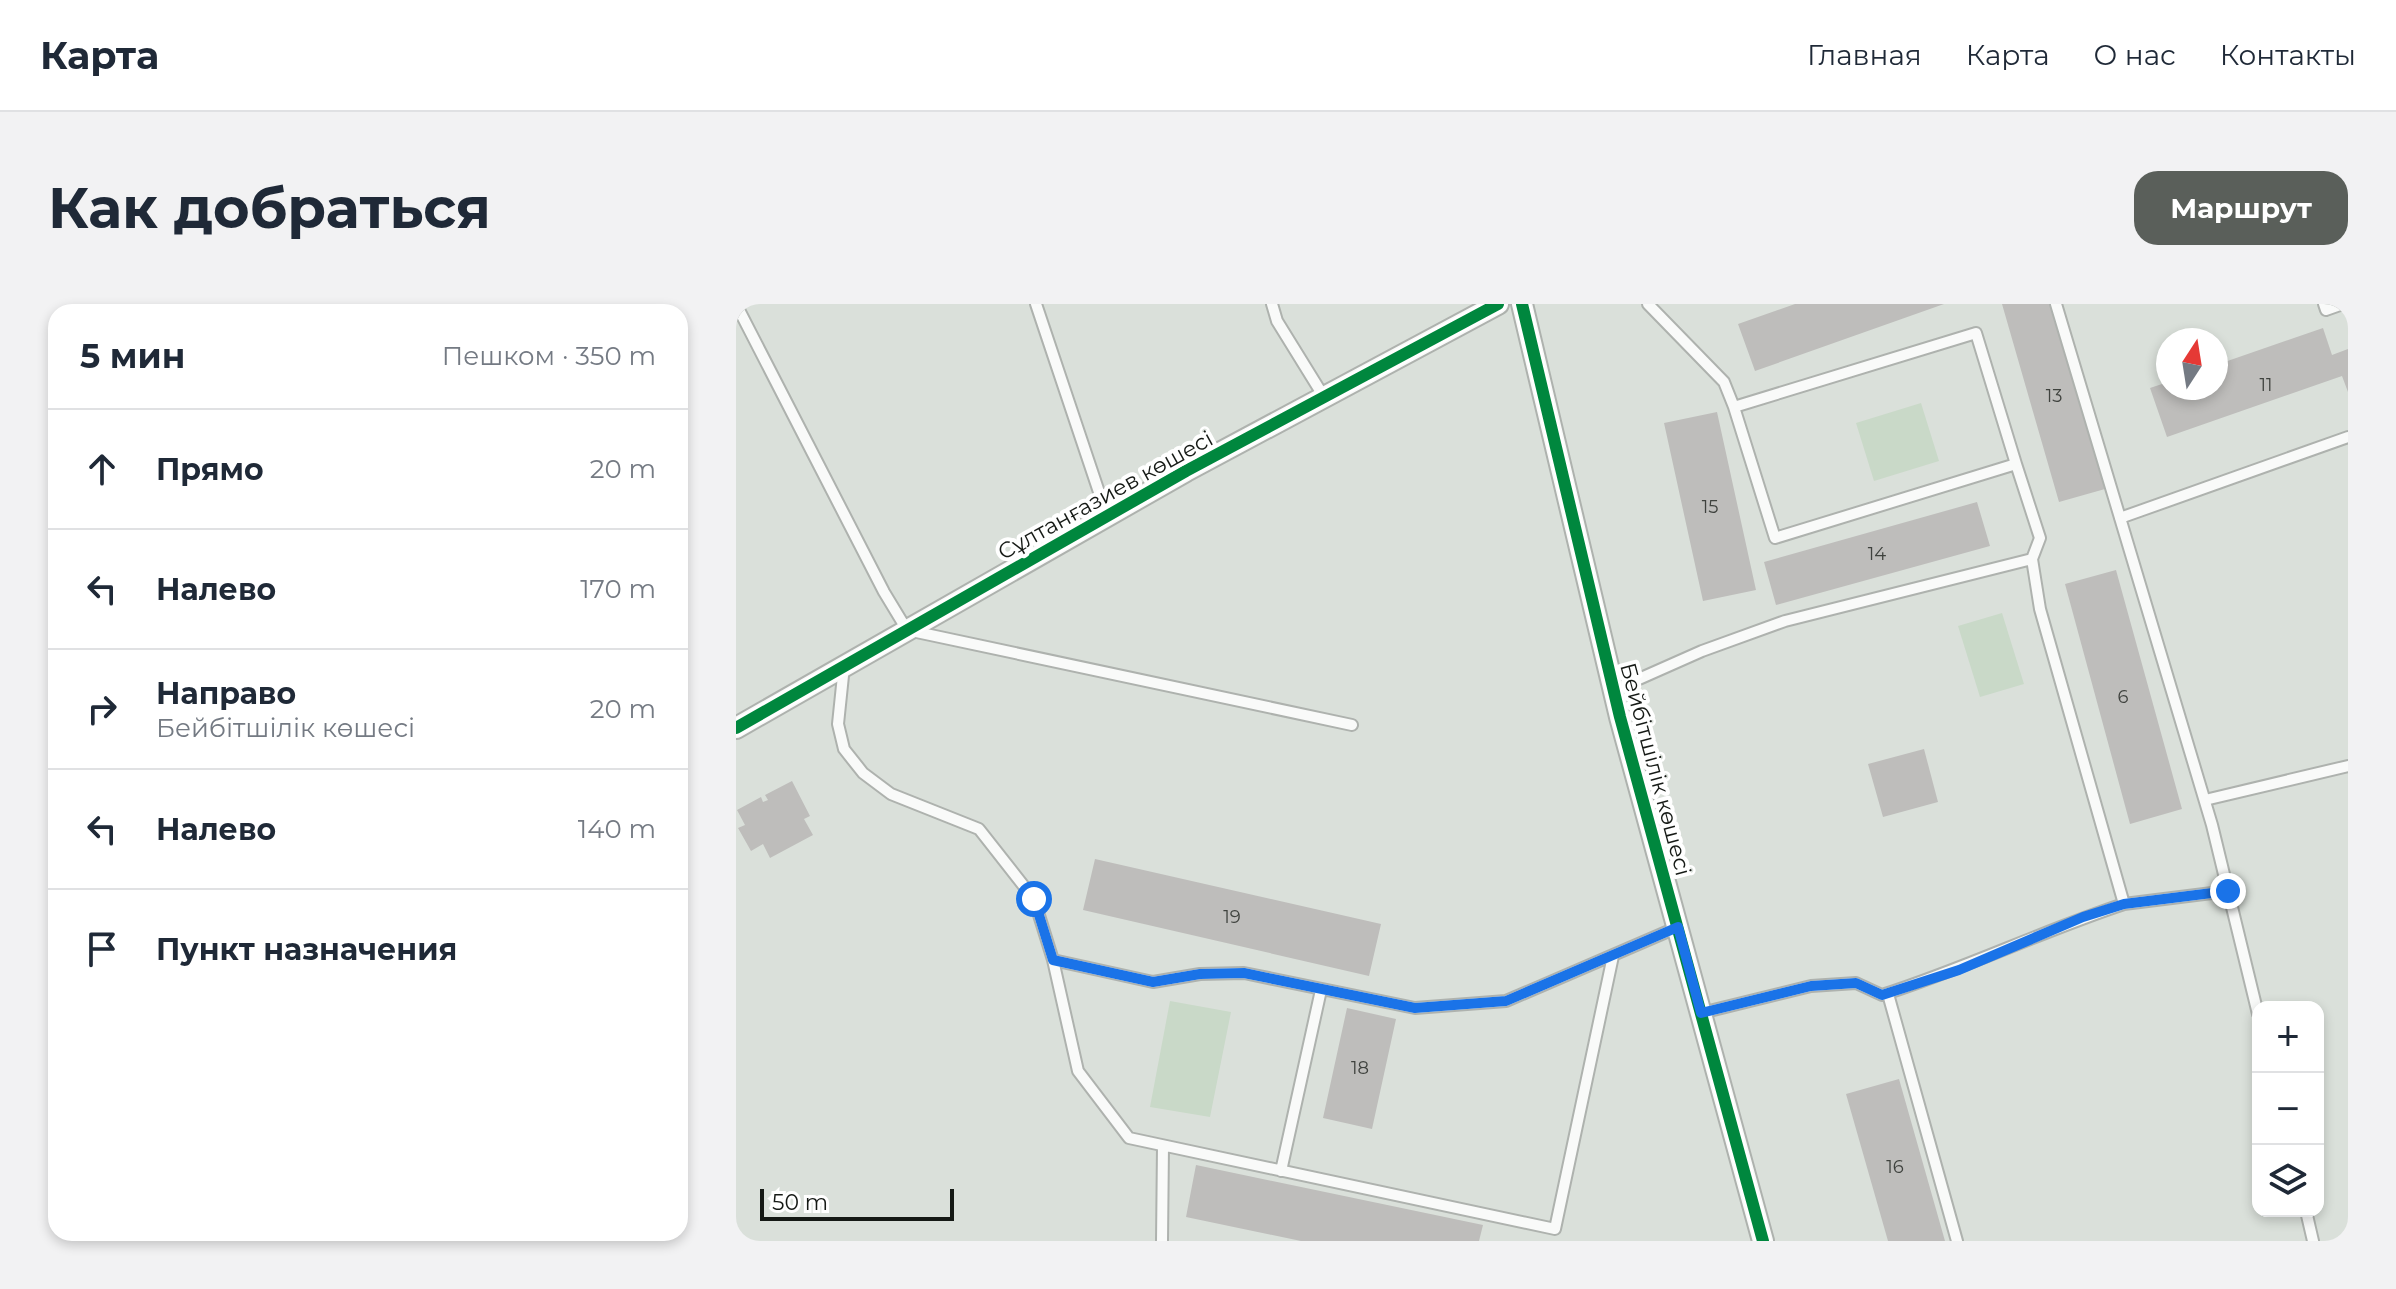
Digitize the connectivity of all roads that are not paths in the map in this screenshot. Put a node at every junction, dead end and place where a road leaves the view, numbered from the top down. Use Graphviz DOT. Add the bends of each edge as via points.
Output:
graph roads {
  1 [pos="736,304"];
  2 [pos="1036,304"];
  3 [pos="1272,304"];
  4 [pos="1498,304"];
  5 [pos="1522,304"];
  6 [pos="1648,304"];
  7 [pos="2056,304"];
  8 [pos="2324,304"];
  9 [pos="2343,304"];
  10 [pos="1324,397"];
  11 [pos="1734,407"];
  12 [pos="2348,437"];
  13 [pos="2016,464"];
  14 [pos="1107,516"];
  15 [pos="2120,518"];
  16 [pos="2032,559"];
  17 [pos="907,630"];
  18 [pos="844,666"];
  19 [pos="1614,690"];
  20 [pos="1352,725"];
  21 [pos="736,728"];
  22 [pos="2348,766"];
  23 [pos="2205,800"];
  24 [pos="2228,891"];
  25 [pos="2124,904"];
  26 [pos="1678,927"];
  27 [pos="1613,956"];
  28 [pos="1053,960"];
  29 [pos="1321,990"];
  30 [pos="1888,994"];
  31 [pos="2255,1001"];
  32 [pos="1701,1013"];
  33 [pos="1163,1146"];
  34 [pos="1281,1171"];
  35 [pos="2307,1217"];
  36 [pos="1162,1241"];
  37 [pos="1763,1241"];
  38 [pos="1957,1241"];
  39 [pos="2313,1241"];
  1 -- 17 [label="lane"];
  2 -- 14 [label="lane"];
  3 -- 10 [label="lane"];
  4 -- 10 [label="street, Сұлтанғазиев көшесі"];
  5 -- 19 [label="street, Бейбітшілік көшесі"];
  6 -- 11 [label="lane" via="1724,382"];
  7 -- 15 [label="lane"];
  8 -- 9 [label="lane" via="2326,310"];
  10 -- 14 [label="street, Сұлтанғазиев көшесі"];
  11 -- 13 [label="lane" via="1775,538"];
  11 -- 13 [label="lane" via="1976,333"];
  12 -- 15 [label="lane"];
  13 -- 16 [label="lane" via="2040,538"];
  14 -- 17 [label="street, Сұлтанғазиев көшесі"];
  15 -- 23 [label="lane"];
  16 -- 19 [label="lane" via="1785,621"];
  16 -- 25 [label="lane" via="2040,609"];
  17 -- 18 [label="street, Сұлтанғазиев көшесі"];
  17 -- 20 [label="lane"];
  18 -- 21 [label="street, Сұлтанғазиев көшесі"];
  18 -- 28 [label="lane" via="838,724 844,749 863,773 891,794 979,829 1034,899"];
  19 -- 26 [label="street, Бейбітшілік көшесі"];
  22 -- 23 [label="lane"];
  23 -- 24 [label="lane"];
  24 -- 25 [label="lane"];
  24 -- 31 [label="lane"];
  25 -- 30 [label="lane"];
  26 -- 27 [label="lane"];
  26 -- 32 [label="street, Бейбітшілік көшесі"];
  27 -- 29 [label="lane" via="1506,1001 1415,1008"];
  27 -- 34 [label="lane" via="1555,1229"];
  28 -- 29 [label="lane" via="1153,982 1244,973"];
  28 -- 33 [label="lane" via="1078,1071 1129,1138"];
  29 -- 34 [label="lane"];
  30 -- 32 [label="lane" via="1856,983 1811,986"];
  30 -- 38 [label="lane"];
  32 -- 37 [label="street, Бейбітшілік көшесі"];
  33 -- 34 [label="lane"];
  33 -- 36 [label="lane"];
  35 -- 39 [label="lane"];
}
